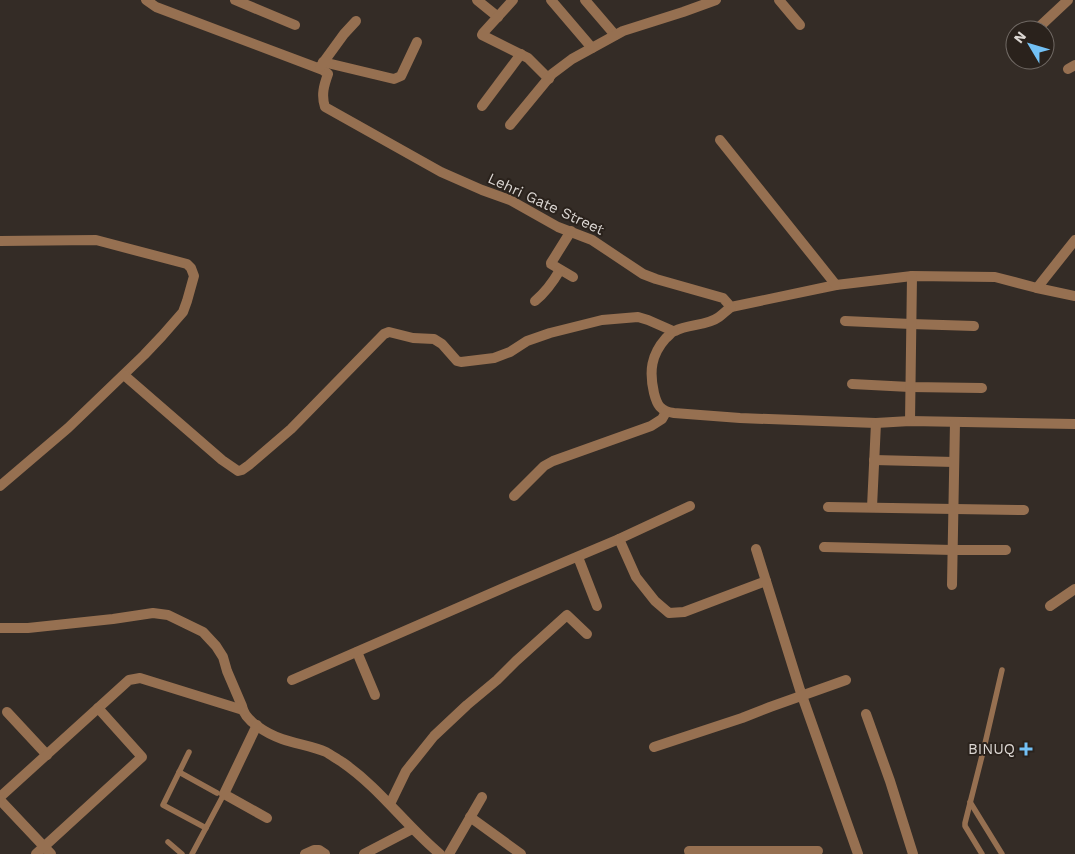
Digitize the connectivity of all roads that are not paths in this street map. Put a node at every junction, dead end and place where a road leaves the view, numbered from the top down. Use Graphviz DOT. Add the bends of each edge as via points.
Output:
graph roads {
  1 [pos="146,0"];
  2 [pos="235,0"];
  3 [pos="477,0"];
  4 [pos="514,0"];
  5 [pos="551,0"];
  6 [pos="585,0"];
  7 [pos="716,0"];
  8 [pos="779,0"];
  9 [pos="1068,0"];
  10 [pos="498,17"];
  11 [pos="1047,20"];
  12 [pos="356,22"];
  13 [pos="295,25"];
  14 [pos="800,25"];
  15 [pos="615,35"];
  16 [pos="417,42"];
  17 [pos="592,48"];
  18 [pos="521,54"];
  19 [pos="321,65"];
  20 [pos="549,79"];
  21 [pos="482,106"];
  22 [pos="510,125"];
  23 [pos="720,140"];
  24 [pos="571,232"];
  25 [pos="1075,240"];
  26 [pos="0,241"];
  27 [pos="560,270"];
  28 [pos="912,276"];
  29 [pos="573,278"];
  30 [pos="836,285"];
  31 [pos="1037,288"];
  32 [pos="1075,296"];
  33 [pos="535,301"];
  34 [pos="731,306"];
  35 [pos="845,321"];
  36 [pos="911,324"];
  37 [pos="974,326"];
  38 [pos="673,331"];
  39 [pos="124,375"];
  40 [pos="852,384"];
  41 [pos="910,387"];
  42 [pos="982,388"];
  43 [pos="666,412"];
  44 [pos="910,421"];
  45 [pos="955,422"];
  46 [pos="876,423"];
  47 [pos="1075,424"];
  48 [pos="874,460"];
  49 [pos="954,462"];
  50 [pos="0,486"];
  51 [pos="514,496"];
  52 [pos="690,506"];
  53 [pos="828,507"];
  54 [pos="872,507"];
  55 [pos="954,509"];
  56 [pos="1024,510"];
  57 [pos="619,540"];
  58 [pos="824,547"];
  59 [pos="756,549"];
  60 [pos="953,550"];
  61 [pos="1006,550"];
  62 [pos="578,557"];
  63 [pos="766,581"];
  64 [pos="952,585"];
  65 [pos="1075,589"];
  66 [pos="598,606"];
  67 [pos="1050,606"];
  68 [pos="0,628"];
  69 [pos="587,634"];
  70 [pos="357,652"];
  71 [pos="1002,670"];
  72 [pos="292,680"];
  73 [pos="846,680"];
  74 [pos="375,695"];
  75 [pos="802,695"];
  76 [pos="98,708"];
  77 [pos="243,710"];
  78 [pos="6,712"];
  79 [pos="866,714"];
  80 [pos="257,725"];
  81 [pos="654,747"];
  82 [pos="189,752"];
  83 [pos="48,755"];
  84 [pos="179,772"];
  85 [pos="220,793"];
  86 [pos="482,797"];
  87 [pos="0,798"];
  88 [pos="970,802"];
  89 [pos="390,804"];
  90 [pos="267,818"];
  91 [pos="470,818"];
  92 [pos="206,828"];
  93 [pos="412,829"];
  94 [pos="168,842"];
  95 [pos="818,850"];
  96 [pos="44,852"];
  97 [pos="182,854"];
  98 [pos="192,854"];
  99 [pos="305,854"];
  100 [pos="325,854"];
  101 [pos="364,854"];
  102 [pos="440,854"];
  103 [pos="449,854"];
  104 [pos="521,854"];
  105 [pos="690,854"];
  106 [pos="858,854"];
  107 [pos="912,854"];
  108 [pos="982,854"];
  109 [pos="1002,854"];
  1 -- 19 [label="street" via="156,7"];
  2 -- 13 [label="street"];
  3 -- 10 [label="street"];
  4 -- 10 [label="street"];
  5 -- 17 [label="street"];
  6 -- 15 [label="street"];
  7 -- 15 [label="street"];
  8 -- 14 [label="street"];
  9 -- 11 [label="street"];
  10 -- 18 [label="street" via="482,36"];
  12 -- 19 [label="street"];
  15 -- 17 [label="street"];
  16 -- 19 [label="street" via="401,76 394,79"];
  17 -- 20 [label="street" via="572,58"];
  18 -- 20 [label="street"];
  18 -- 21 [label="street"];
  19 -- 24 [label="street, Lehri Gate Street" via="328,74 322,92 324,107 441,172 510,200"];
  20 -- 22 [label="street"];
  23 -- 30 [label="street"];
  24 -- 27 [label="street" via="551,263"];
  24 -- 34 [label="street, Lehri Gate Street" via="592,240 643,274 723,298"];
  25 -- 31 [label="street"];
  26 -- 39 [label="street" via="96,240 183,262 192,268 194,276 183,312"];
  27 -- 29 [label="street"];
  27 -- 33 [label="street"];
  28 -- 30 [label="street"];
  28 -- 31 [label="street" via="995,277"];
  28 -- 36 [label="street"];
  30 -- 34 [label="street"];
  31 -- 32 [label="street"];
  34 -- 38 [label="street" via="718,318"];
  35 -- 36 [label="street"];
  36 -- 37 [label="street"];
  36 -- 41 [label="street"];
  38 -- 39 [label="street" via="638,317 602,320 550,333 494,358 461,362 434,339 389,332 292,429 238,471"];
  38 -- 43 [label="street" via="658,347 652,364 654,394"];
  39 -- 50 [label="street"];
  40 -- 41 [label="street"];
  41 -- 42 [label="street"];
  41 -- 44 [label="street"];
  43 -- 46 [label="street"];
  43 -- 51 [label="street" via="651,426 553,461"];
  44 -- 45 [label="street"];
  44 -- 46 [label="street"];
  45 -- 47 [label="street"];
  45 -- 49 [label="street"];
  46 -- 48 [label="street"];
  48 -- 49 [label="street"];
  48 -- 54 [label="street"];
  49 -- 55 [label="street"];
  52 -- 57 [label="street"];
  53 -- 54 [label="street"];
  54 -- 55 [label="street"];
  55 -- 56 [label="street"];
  55 -- 60 [label="street"];
  57 -- 62 [label="street"];
  57 -- 63 [label="street" via="639,582 669,613 684,612"];
  58 -- 60 [label="street"];
  59 -- 63 [label="street"];
  60 -- 61 [label="street"];
  60 -- 64 [label="street"];
  62 -- 66 [label="street"];
  62 -- 70 [label="street"];
  63 -- 75 [label="street"];
  65 -- 67 [label="street"];
  68 -- 77 [label="street" via="28,628 153,613 168,615 203,632 216,646"];
  69 -- 89 [label="street" via="568,615 434,736 406,771"];
  70 -- 72 [label="street"];
  70 -- 74 [label="street"];
  71 -- 88 [label="lane"];
  73 -- 75 [label="street"];
  75 -- 81 [label="street"];
  75 -- 106 [label="street"];
  76 -- 77 [label="street" via="129,680 140,678"];
  76 -- 83 [label="street"];
  76 -- 96 [label="street" via="142,757"];
  77 -- 80 [label="street"];
  78 -- 83 [label="street"];
  79 -- 107 [label="street"];
  80 -- 85 [label="street"];
  80 -- 89 [label="street" via="280,739 327,753 375,788"];
  82 -- 84 [label="lane"];
  83 -- 87 [label="street"];
  84 -- 85 [label="lane"];
  84 -- 92 [label="lane" via="163,805"];
  85 -- 90 [label="street"];
  85 -- 92 [label="lane"];
  86 -- 91 [label="street"];
  87 -- 96 [label="street"];
  88 -- 108 [label="lane" via="965,826"];
  88 -- 109 [label="lane"];
  89 -- 93 [label="street"];
  91 -- 103 [label="street"];
  91 -- 104 [label="street"];
  92 -- 98 [label="lane"];
  93 -- 101 [label="street"];
  93 -- 102 [label="street"];
  94 -- 97 [label="lane"];
  95 -- 105 [label="street" via="689,851"];
  99 -- 100 [label="street" via="319,850"];
}
